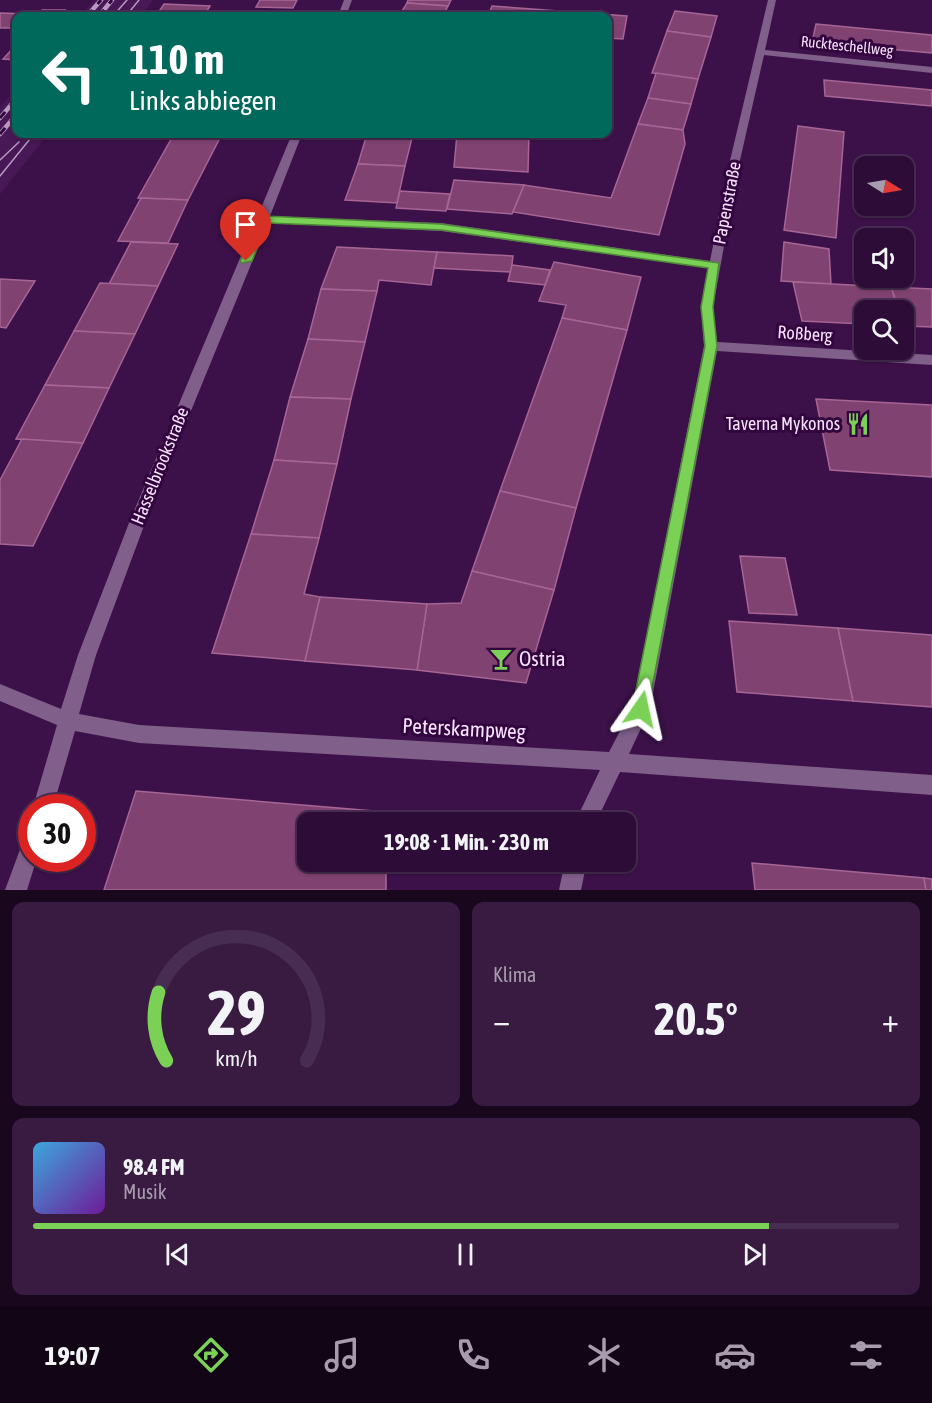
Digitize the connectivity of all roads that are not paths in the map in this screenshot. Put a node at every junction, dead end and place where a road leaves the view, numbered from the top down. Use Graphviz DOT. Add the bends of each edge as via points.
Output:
graph roads {
  1 [pos="772,0"];
  2 [pos="760,52"];
  3 [pos="932,70"];
  4 [pos="295,138"];
  5 [pos="264,219"];
  6 [pos="715,265"];
  7 [pos="711,346"];
  8 [pos="932,360"];
  9 [pos="0,692"];
  10 [pos="68,722"];
  11 [pos="614,762"];
  12 [pos="932,785"];
  13 [pos="47,794"];
  14 [pos="590,812"];
  15 [pos="22,872"];
  16 [pos="574,872"];
  17 [pos="16,890"];
  18 [pos="570,890"];
  1 -- 2 [label="street, Papenstraße"];
  2 -- 3 [label="street, Ruckteschellweg"];
  2 -- 6 [label="street, Papenstraße"];
  4 -- 5 [label="street, Hasselbrookstraße"];
  5 -- 6 [label="street" via="441,227"];
  5 -- 10 [label="street, Hasselbrookstraße" via="156,470 86,657"];
  6 -- 7 [label="street, Papenstraße" via="707,307"];
  7 -- 8 [label="street, Roßberg"];
  7 -- 11 [label="street, Papenstraße" via="641,709"];
  9 -- 10 [label="street, Peterskampweg"];
  10 -- 11 [label="street, Peterskampweg" via="139,734"];
  10 -- 13 [label="street, Hasselbrookstraße"];
  11 -- 12 [label="street, Peterskampweg"];
  11 -- 14 [label="street, Papenstraße"];
  15 -- 17 [label="street"];
  16 -- 18 [label="street"];
}
